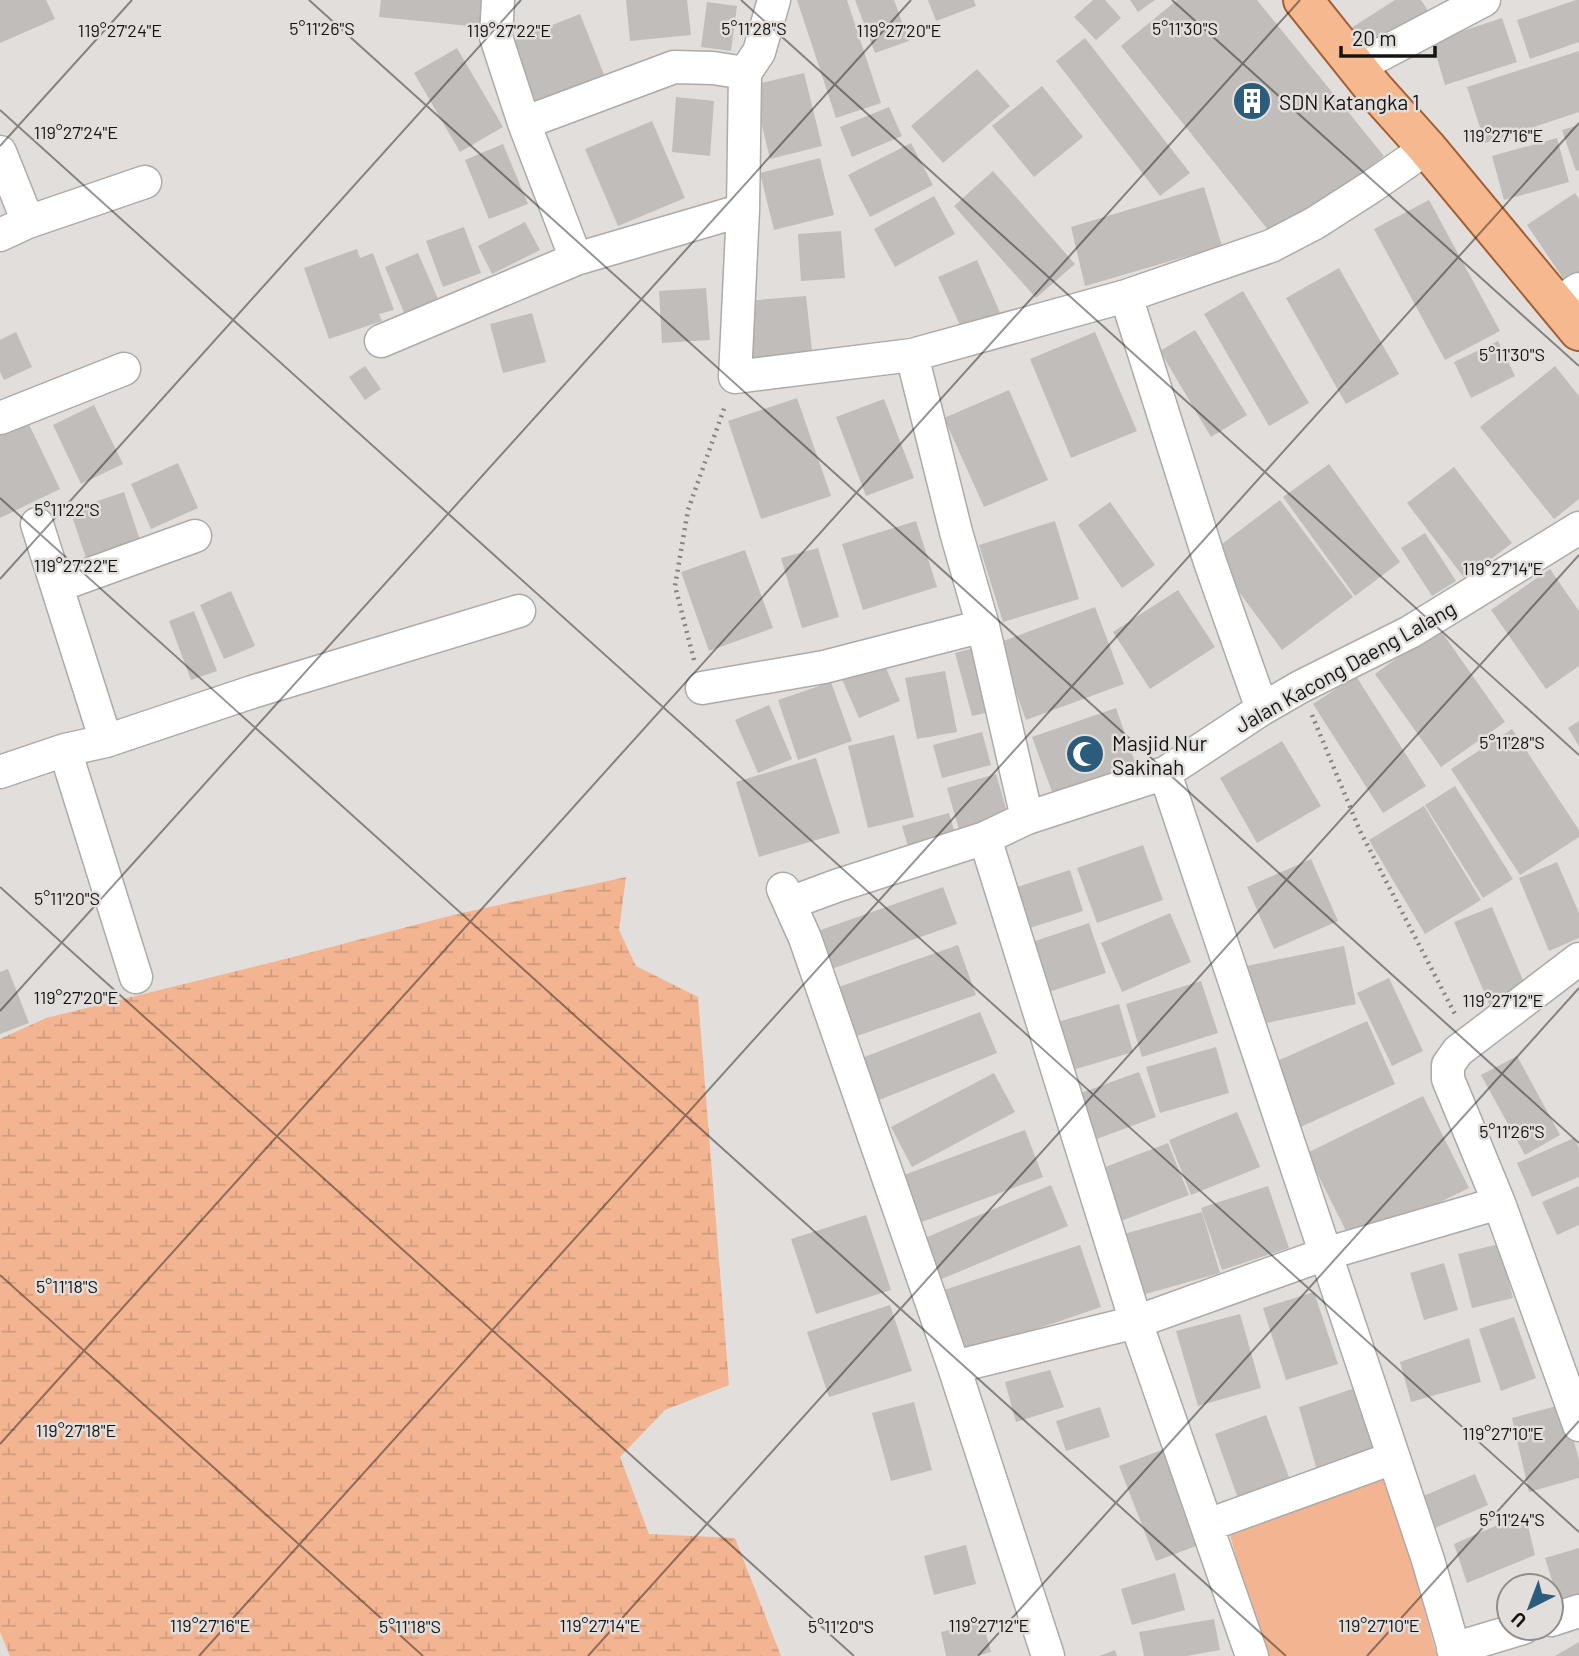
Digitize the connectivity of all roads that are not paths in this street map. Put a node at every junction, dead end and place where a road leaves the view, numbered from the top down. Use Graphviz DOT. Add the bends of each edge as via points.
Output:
graph roads {
  1 [pos="498,0"];
  2 [pos="774,0"];
  3 [pos="1303,0"];
  4 [pos="1484,0"];
  5 [pos="1357,67"];
  6 [pos="745,73"];
  7 [pos="524,123"];
  8 [pos="1427,148"];
  9 [pos="0,152"];
  10 [pos="145,182"];
  11 [pos="743,210"];
  12 [pos="28,222"];
  13 [pos="0,235"];
  14 [pos="576,259"];
  15 [pos="1126,296"];
  16 [pos="1571,308"];
  17 [pos="381,341"];
  18 [pos="912,355"];
  19 [pos="124,369"];
  20 [pos="0,418"];
  21 [pos="37,524"];
  22 [pos="1579,528"];
  23 [pos="195,536"];
  24 [pos="57,586"];
  25 [pos="519,611"];
  26 [pos="983,626"];
  27 [pos="702,688"];
  28 [pos="1262,709"];
  29 [pos="106,741"];
  30 [pos="65,750"];
  31 [pos="0,772"];
  32 [pos="1166,773"];
  33 [pos="1027,818"];
  34 [pos="985,838"];
  35 [pos="1579,959"];
  36 [pos="136,977"];
  37 [pos="1499,1203"];
  38 [pos="1325,1254"];
  39 [pos="1136,1321"];
  40 [pos="954,1367"];
  41 [pos="1579,1425"];
  42 [pos="1393,1458"];
  43 [pos="1208,1525"];
  44 [pos="1495,1638"];
  45 [pos="1454,1653"];
  46 [pos="1048,1656"];
  47 [pos="1252,1656"];
  1 -- 7 [label="street" via="496,37"];
  2 -- 6 [label="street" via="759,52"];
  3 -- 5 [label="main road"];
  4 -- 5 [label="street"];
  5 -- 8 [label="main road"];
  6 -- 7 [label="street" via="674,67"];
  6 -- 11 [label="street"];
  7 -- 14 [label="street"];
  8 -- 15 [label="street" via="1315,223 1271,246"];
  8 -- 16 [label="main road"];
  9 -- 12 [label="street"];
  10 -- 12 [label="street"];
  11 -- 14 [label="street"];
  11 -- 18 [label="street" via="735,377"];
  12 -- 13 [label="street"];
  14 -- 17 [label="street"];
  15 -- 18 [label="street"];
  15 -- 28 [label="street"];
  18 -- 26 [label="street"];
  19 -- 20 [label="street"];
  21 -- 24 [label="street"];
  22 -- 28 [label="street, Jalan Kacong Daeng Lalang" via="1410,632"];
  23 -- 24 [label="street"];
  24 -- 29 [label="street"];
  25 -- 29 [label="street"];
  26 -- 27 [label="street" via="824,667"];
  26 -- 33 [label="street"];
  28 -- 32 [label="street, Jalan Kacong Daeng Lalang"];
  29 -- 30 [label="street"];
  30 -- 31 [label="street"];
  30 -- 36 [label="street"];
  32 -- 33 [label="street, Jalan Kacong Daeng Lalang"];
  32 -- 38 [label="street"];
  33 -- 34 [label="street, Jalan Kacong Daeng Lalang"];
  34 -- 39 [label="street"];
  34 -- 40 [label="street, Jalan Kacong Daeng Lalang" via="836,886 786,896 805,938"];
  35 -- 37 [label="street" via="1458,1051 1448,1065 1448,1079"];
  37 -- 38 [label="street"];
  37 -- 41 [label="street"];
  38 -- 39 [label="street"];
  38 -- 42 [label="street"];
  39 -- 40 [label="street"];
  39 -- 43 [label="street"];
  40 -- 46 [label="street"];
  42 -- 43 [label="street"];
  42 -- 45 [label="street"];
  43 -- 47 [label="street"];
  44 -- 45 [label="street"];
}
